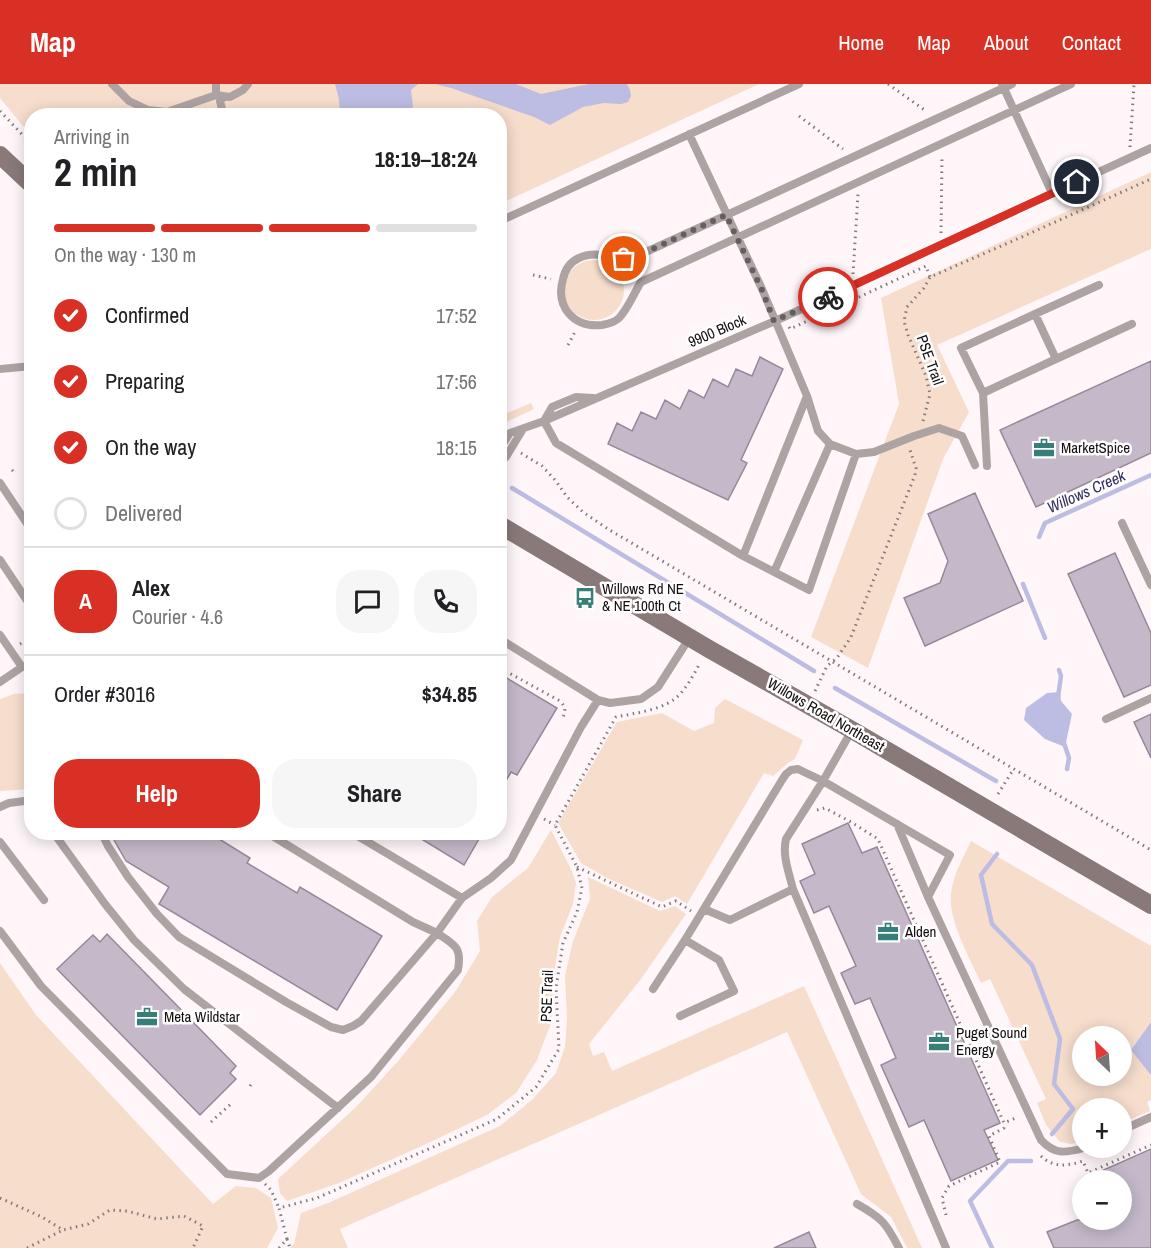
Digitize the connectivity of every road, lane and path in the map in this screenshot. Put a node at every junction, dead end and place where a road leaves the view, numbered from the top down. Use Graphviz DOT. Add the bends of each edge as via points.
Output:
graph roads {
  1 [pos="112,84"];
  2 [pos="216,84"];
  3 [pos="248,84"];
  4 [pos="799,84"];
  5 [pos="888,84"];
  6 [pos="1071,84"];
  7 [pos="1134,84"];
  8 [pos="1006,85"];
  9 [pos="220,96"];
  10 [pos="142,108"];
  11 [pos="180,108"];
  12 [pos="222,108"];
  13 [pos="1014,110"];
  14 [pos="0,111"];
  15 [pos="799,116"];
  16 [pos="937,119"];
  17 [pos="689,134"];
  18 [pos="24,136"];
  19 [pos="942,144"];
  20 [pos="1151,148"];
  21 [pos="0,154"];
  22 [pos="853,157"];
  23 [pos="1129,158"];
  24 [pos="24,176"];
  25 [pos="1151,179"];
  26 [pos="858,182"];
  27 [pos="1052,193"];
  28 [pos="726,215"];
  29 [pos="507,218"];
  30 [pos="737,237"];
  31 [pos="940,244"];
  32 [pos="926,266"];
  33 [pos="533,275"];
  34 [pos="621,277"];
  35 [pos="930,277"];
  36 [pos="562,282"];
  37 [pos="853,285"];
  38 [pos="1099,285"];
  39 [pos="624,286"];
  40 [pos="855,299"];
  41 [pos="1035,314"];
  42 [pos="774,321"];
  43 [pos="1132,324"];
  44 [pos="790,329"];
  45 [pos="1056,359"];
  46 [pos="1,366"];
  47 [pos="24,366"];
  48 [pos="983,393"];
  49 [pos="807,396"];
  50 [pos="544,421"];
  51 [pos="523,429"];
  52 [pos="914,436"];
  53 [pos="507,438"];
  54 [pos="830,444"];
  55 [pos="523,454"];
  56 [pos="856,454"];
  57 [pos="507,455"];
  58 [pos="975,465"];
  59 [pos="987,466"];
  60 [pos="0,483"];
  61 [pos="24,519"];
  62 [pos="1122,523"];
  63 [pos="507,529"];
  64 [pos="743,556"];
  65 [pos="0,560"];
  66 [pos="774,572"];
  67 [pos="1151,585"];
  68 [pos="24,596"];
  69 [pos="0,634"];
  70 [pos="690,637"];
  71 [pos="24,642"];
  72 [pos="507,643"];
  73 [pos="16,647"];
  74 [pos="709,649"];
  75 [pos="832,662"];
  76 [pos="22,667"];
  77 [pos="507,672"];
  78 [pos="0,682"];
  79 [pos="1151,698"];
  80 [pos="597,700"];
  81 [pos="808,704"];
  82 [pos="562,719"];
  83 [pos="1106,719"];
  84 [pos="852,730"];
  85 [pos="1013,769"];
  86 [pos="823,781"];
  87 [pos="998,794"];
  88 [pos="24,801"];
  89 [pos="829,803"];
  90 [pos="0,807"];
  91 [pos="825,808"];
  92 [pos="817,810"];
  93 [pos="897,824"];
  94 [pos="59,840"];
  95 [pos="105,840"];
  96 [pos="279,840"];
  97 [pos="364,840"];
  98 [pos="0,842"];
  99 [pos="1151,850"];
  100 [pos="576,867"];
  101 [pos="793,889"];
  102 [pos="928,897"];
  103 [pos="462,898"];
  104 [pos="44,900"];
  105 [pos="1151,905"];
  106 [pos="704,909"];
  107 [pos="0,931"];
  108 [pos="436,933"];
  109 [pos="685,940"];
  110 [pos="653,989"];
  111 [pos="680,1016"];
  112 [pos="231,1104"];
  113 [pos="338,1108"];
  114 [pos="1151,1117"];
  115 [pos="211,1122"];
  116 [pos="1004,1124"];
  117 [pos="1022,1125"];
  118 [pos="1132,1126"];
  119 [pos="1151,1145"];
  120 [pos="1072,1151"];
  121 [pos="1039,1155"];
  122 [pos="271,1190"];
  123 [pos="0,1198"];
  124 [pos="857,1204"];
  125 [pos="279,1208"];
  126 [pos="947,1218"];
  127 [pos="63,1230"];
  128 [pos="287,1239"];
  129 [pos="27,1248"];
  130 [pos="193,1248"];
  131 [pos="279,1248"];
  132 [pos="290,1248"];
  133 [pos="899,1248"];
  134 [pos="946,1248"];
  1 -- 10 [label="lane"];
  2 -- 9 [label="lane"];
  3 -- 9 [label="lane" via="230,97"];
  4 -- 17 [label="lane"];
  5 -- 16 [label="path"];
  6 -- 13 [label="lane"];
  7 -- 23 [label="path"];
  8 -- 13 [label="lane"];
  8 -- 16 [label="lane"];
  9 -- 11 [label="lane"];
  9 -- 12 [label="lane"];
  13 -- 19 [label="lane"];
  13 -- 27 [label="lane"];
  14 -- 18 [label="path"];
  15 -- 22 [label="path"];
  16 -- 22 [label="lane"];
  17 -- 28 [label="lane"];
  17 -- 29 [label="lane"];
  19 -- 26 [label="lane"];
  19 -- 31 [label="path"];
  20 -- 23 [label="lane, 9900 Block"];
  21 -- 24 [label="main road"];
  22 -- 28 [label="lane"];
  23 -- 27 [label="lane, 9900 Block"];
  25 -- 35 [label="path"];
  26 -- 30 [label="lane"];
  26 -- 37 [label="path"];
  27 -- 31 [label="lane, 9900 Block"];
  28 -- 30 [label="lane"];
  28 -- 36 [label="lane" via="633,258 591,253 577,258 566,268"];
  30 -- 36 [label="lane" via="641,282 618,320 607,324 591,326 571,317 563,305"];
  30 -- 42 [label="lane"];
  31 -- 32 [label="path"];
  31 -- 37 [label="lane, 9900 Block"];
  32 -- 35 [label="path"];
  32 -- 40 [label="path"];
  33 -- 36 [label="path"];
  34 -- 39 [label="path"];
  35 -- 52 [label="path, PSE Trail" via="907,307 904,321 930,394 922,424"];
  37 -- 40 [label="path"];
  37 -- 42 [label="lane, 9900 Block"];
  38 -- 41 [label="lane"];
  40 -- 44 [label="path"];
  41 -- 45 [label="lane"];
  41 -- 48 [label="lane" via="961,348"];
  42 -- 49 [label="lane"];
  42 -- 50 [label="lane, 9900 Block" via="597,398 576,397 552,408"];
  43 -- 45 [label="lane"];
  45 -- 48 [label="lane"];
  46 -- 47 [label="lane"];
  48 -- 59 [label="lane"];
  49 -- 54 [label="lane" via="818,431"];
  49 -- 64 [label="lane"];
  50 -- 51 [label="lane, 9900 Block"];
  50 -- 64 [label="lane" via="556,443"];
  51 -- 53 [label="lane, 9900 Block"];
  51 -- 57 [label="lane"];
  52 -- 56 [label="lane" via="874,452"];
  52 -- 58 [label="lane" via="939,428 962,436"];
  52 -- 75 [label="path, PSE Trail" via="908,444 915,475 851,637"];
  54 -- 56 [label="lane"];
  54 -- 66 [label="lane"];
  55 -- 75 [label="path" via="542,466 583,512 608,529"];
  56 -- 66 [label="lane" via="809,590"];
  60 -- 61 [label="lane"];
  62 -- 67 [label="lane"];
  63 -- 70 [label="main road, Willows Road Northeast"];
  64 -- 66 [label="lane"];
  65 -- 68 [label="lane"];
  69 -- 76 [label="lane"];
  70 -- 74 [label="main road, Willows Road Northeast"];
  70 -- 80 [label="lane" via="658,687 641,699 610,703"];
  71 -- 73 [label="path"];
  72 -- 80 [label="lane"];
  74 -- 81 [label="main road, Willows Road Northeast"];
  74 -- 100 [label="path, PSE Trail" via="678,696 650,710 616,717 555,825"];
  75 -- 81 [label="path, PSE Trail"];
  75 -- 85 [label="path"];
  76 -- 78 [label="lane"];
  77 -- 82 [label="path" via="560,701 566,712"];
  79 -- 83 [label="lane"];
  80 -- 103 [label="lane" via="511,860"];
  81 -- 84 [label="main road, Willows Road Northeast"];
  84 -- 86 [label="lane"];
  84 -- 105 [label="main road, Willows Road Northeast"];
  85 -- 87 [label="path"];
  85 -- 99 [label="path"];
  86 -- 93 [label="lane"];
  86 -- 101 [label="lane" via="786,838 784,846"];
  86 -- 106 [label="lane" via="798,769 786,774"];
  88 -- 90 [label="lane"];
  89 -- 91 [label="path"];
  91 -- 92 [label="path"];
  91 -- 116 [label="path" via="878,839"];
  93 -- 102 [label="lane"];
  93 -- 102 [label="lane" via="950,855"];
  94 -- 113 [label="lane" via="134,940 184,989"];
  95 -- 108 [label="lane" via="128,877 179,937 331,1027 343,1030 361,1021"];
  96 -- 108 [label="lane"];
  97 -- 103 [label="lane"];
  98 -- 104 [label="lane"];
  100 -- 106 [label="path" via="662,906 676,901 693,912"];
  100 -- 125 [label="path, PSE Trail" via="582,888 577,912 563,943 556,988 559,1049 536,1087 497,1119 317,1198"];
  101 -- 106 [label="lane" via="730,920"];
  101 -- 134 [label="lane"];
  102 -- 120 [label="lane" via="1041,1140 1057,1152"];
  103 -- 108 [label="lane"];
  106 -- 109 [label="lane"];
  107 -- 113 [label="lane" via="40,986 227,1174 260,1178"];
  108 -- 113 [label="lane" via="455,945 460,958 458,970 371,1077"];
  109 -- 110 [label="lane"];
  109 -- 111 [label="lane" via="719,960 734,991"];
  112 -- 115 [label="path"];
  114 -- 118 [label="lane"];
  116 -- 117 [label="path" via="1018,1117"];
  116 -- 126 [label="path" via="1005,1128 989,1136 1000,1162 949,1186 942,1198"];
  119 -- 121 [label="path" via="1088,1173 1083,1161 1051,1164"];
  122 -- 125 [label="path"];
  123 -- 127 [label="path"];
  124 -- 133 [label="lane" via="886,1225"];
  125 -- 128 [label="path"];
  127 -- 129 [label="path"];
  127 -- 130 [label="path" via="87,1224 110,1210 157,1219 184,1216 203,1226"];
  128 -- 131 [label="path"];
  128 -- 132 [label="path"];
}
